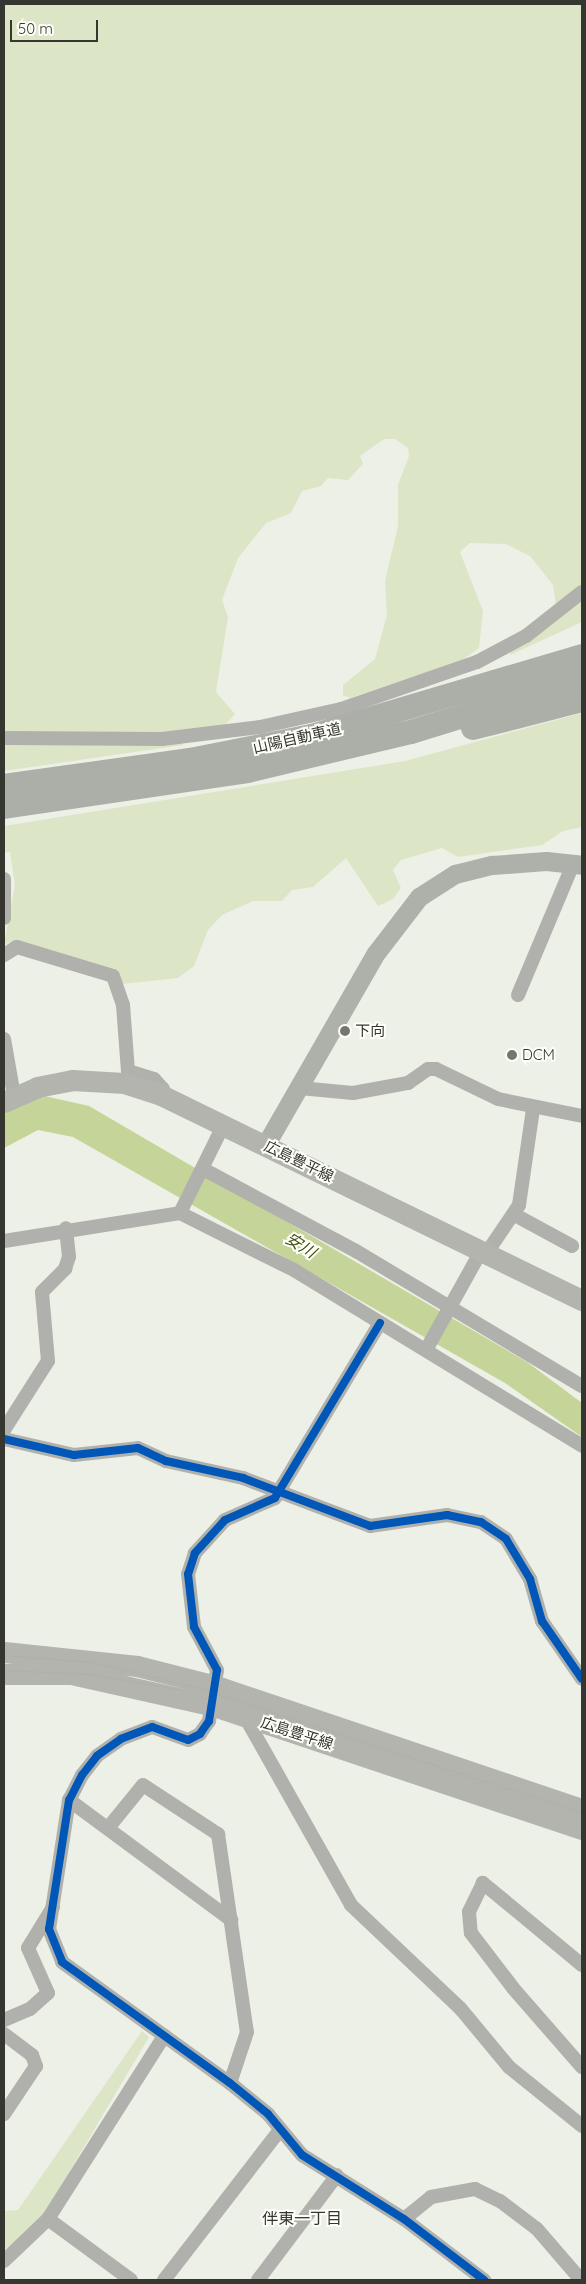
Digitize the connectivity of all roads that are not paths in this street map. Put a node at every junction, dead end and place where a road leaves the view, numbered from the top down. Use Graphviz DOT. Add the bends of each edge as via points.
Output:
graph roads {
  1 [pos="582,592"];
  2 [pos="582,639"];
  3 [pos="582,656"];
  4 [pos="582,679"];
  5 [pos="582,700"];
  6 [pos="4,738"];
  7 [pos="314,746"];
  8 [pos="4,786"];
  9 [pos="4,807"];
  10 [pos="578,864"];
  11 [pos="4,879"];
  12 [pos="4,918"];
  13 [pos="4,955"];
  14 [pos="518,996"];
  15 [pos="4,1039"];
  16 [pos="300,1088"];
  17 [pos="161,1095"];
  18 [pos="9,1099"];
  19 [pos="533,1109"];
  20 [pos="582,1116"];
  21 [pos="224,1124"];
  22 [pos="266,1144"];
  23 [pos="202,1170"];
  24 [pos="181,1211"];
  25 [pos="515,1215"];
  26 [pos="66,1228"];
  27 [pos="4,1241"];
  28 [pos="572,1246"];
  29 [pos="483,1253"];
  30 [pos="582,1300"];
  31 [pos="450,1309"];
  32 [pos="380,1323"];
  33 [pos="427,1348"];
  34 [pos="582,1386"];
  35 [pos="4,1430"];
  36 [pos="4,1439"];
  37 [pos="582,1446"];
  38 [pos="278,1493"];
  39 [pos="4,1652"];
  40 [pos="4,1674"];
  41 [pos="582,1678"];
  42 [pos="215,1696"];
  43 [pos="245,1716"];
  44 [pos="69,1800"];
  45 [pos="582,1809"];
  46 [pos="108,1828"];
  47 [pos="582,1829"];
  48 [pos="53,1907"];
  49 [pos="231,1920"];
  50 [pos="582,1965"];
  51 [pos="4,2020"];
  52 [pos="4,2034"];
  53 [pos="164,2036"];
  54 [pos="582,2067"];
  55 [pos="230,2083"];
  56 [pos="4,2114"];
  57 [pos="582,2126"];
  58 [pos="279,2131"];
  59 [pos="337,2175"];
  60 [pos="48,2219"];
  61 [pos="404,2219"];
  62 [pos="4,2261"];
  63 [pos="131,2280"];
  64 [pos="164,2280"];
  65 [pos="258,2280"];
  66 [pos="484,2280"];
  67 [pos="581,2280"];
  1 -- 6 [label="street" via="526,636 477,662 341,709 260,727 162,739"];
  2 -- 7 [label="highway"];
  3 -- 7 [label="highway, 山陽自動車道"];
  4 -- 7 [label="highway, 山陽自動車道" via="411,732"];
  5 -- 7 [label="highway" via="433,738"];
  7 -- 8 [label="highway, 山陽自動車道"];
  7 -- 9 [label="highway, 山陽自動車道" via="195,781"];
  10 -- 14 [label="street"];
  10 -- 16 [label="street" via="519,861 492,865 456,874 419,897 376,953"];
  11 -- 12 [label="street"];
  13 -- 17 [label="street" via="17,947 113,976 122,1004 128,1071 154,1079 163,1089"];
  15 -- 18 [label="street"];
  16 -- 19 [label="street" via="353,1093 408,1083 428,1069 436,1069 498,1099"];
  16 -- 22 [label="street"];
  17 -- 18 [label="main road, 広島豊平線" via="124,1083 72,1080"];
  17 -- 21 [label="main road, 広島豊平線"];
  19 -- 20 [label="street"];
  19 -- 25 [label="street"];
  21 -- 22 [label="main road, 広島豊平線"];
  21 -- 23 [label="street"];
  22 -- 29 [label="main road, 広島豊平線"];
  23 -- 24 [label="street"];
  23 -- 31 [label="street"];
  24 -- 26 [label="street"];
  24 -- 32 [label="street" via="294,1270"];
  25 -- 28 [label="street"];
  25 -- 29 [label="street"];
  26 -- 27 [label="street"];
  26 -- 35 [label="street" via="69,1257 65,1269 42,1292 48,1361"];
  29 -- 30 [label="main road, 広島豊平線"];
  29 -- 31 [label="street"];
  31 -- 33 [label="street"];
  31 -- 34 [label="street"];
  32 -- 33 [label="street"];
  32 -- 38 [label="street"];
  33 -- 37 [label="street"];
  36 -- 38 [label="street" via="74,1455 138,1448"];
  38 -- 41 [label="street" via="370,1526 447,1515 494,1529 506,1539 530,1579 542,1621"];
  38 -- 42 [label="street" via="225,1520 195,1553 188,1574 194,1627 213,1658"];
  39 -- 42 [label="main road, 広島豊平線" via="137,1666"];
  40 -- 42 [label="main road, 広島豊平線" via="71,1674"];
  42 -- 43 [label="main road, 広島豊平線"];
  42 -- 44 [label="street" via="200,1734 188,1740 152,1727 120,1739 97,1756"];
  42 -- 45 [label="main road, 広島豊平線"];
  43 -- 47 [label="main road, 広島豊平線"];
  43 -- 57 [label="street" via="351,1905 460,2008 509,2067"];
  44 -- 46 [label="street"];
  44 -- 48 [label="street"];
  46 -- 49 [label="street"];
  46 -- 49 [label="street" via="142,1785 206,1824 218,1834"];
  48 -- 51 [label="street" via="28,1948 48,1993 30,2009"];
  48 -- 53 [label="street" via="49,1929 62,1962"];
  49 -- 55 [label="street" via="247,2032"];
  50 -- 54 [label="street" via="483,1883 469,1912 472,1933 513,1988"];
  52 -- 56 [label="street" via="32,2055 36,2066"];
  53 -- 55 [label="street"];
  53 -- 60 [label="street"];
  55 -- 58 [label="street" via="268,2114"];
  58 -- 59 [label="street" via="302,2155"];
  58 -- 64 [label="street"];
  59 -- 61 [label="street"];
  59 -- 65 [label="street"];
  60 -- 62 [label="street"];
  60 -- 63 [label="street"];
  61 -- 66 [label="street"];
  61 -- 67 [label="street" via="431,2197 475,2190 500,2201 537,2229"];
}
